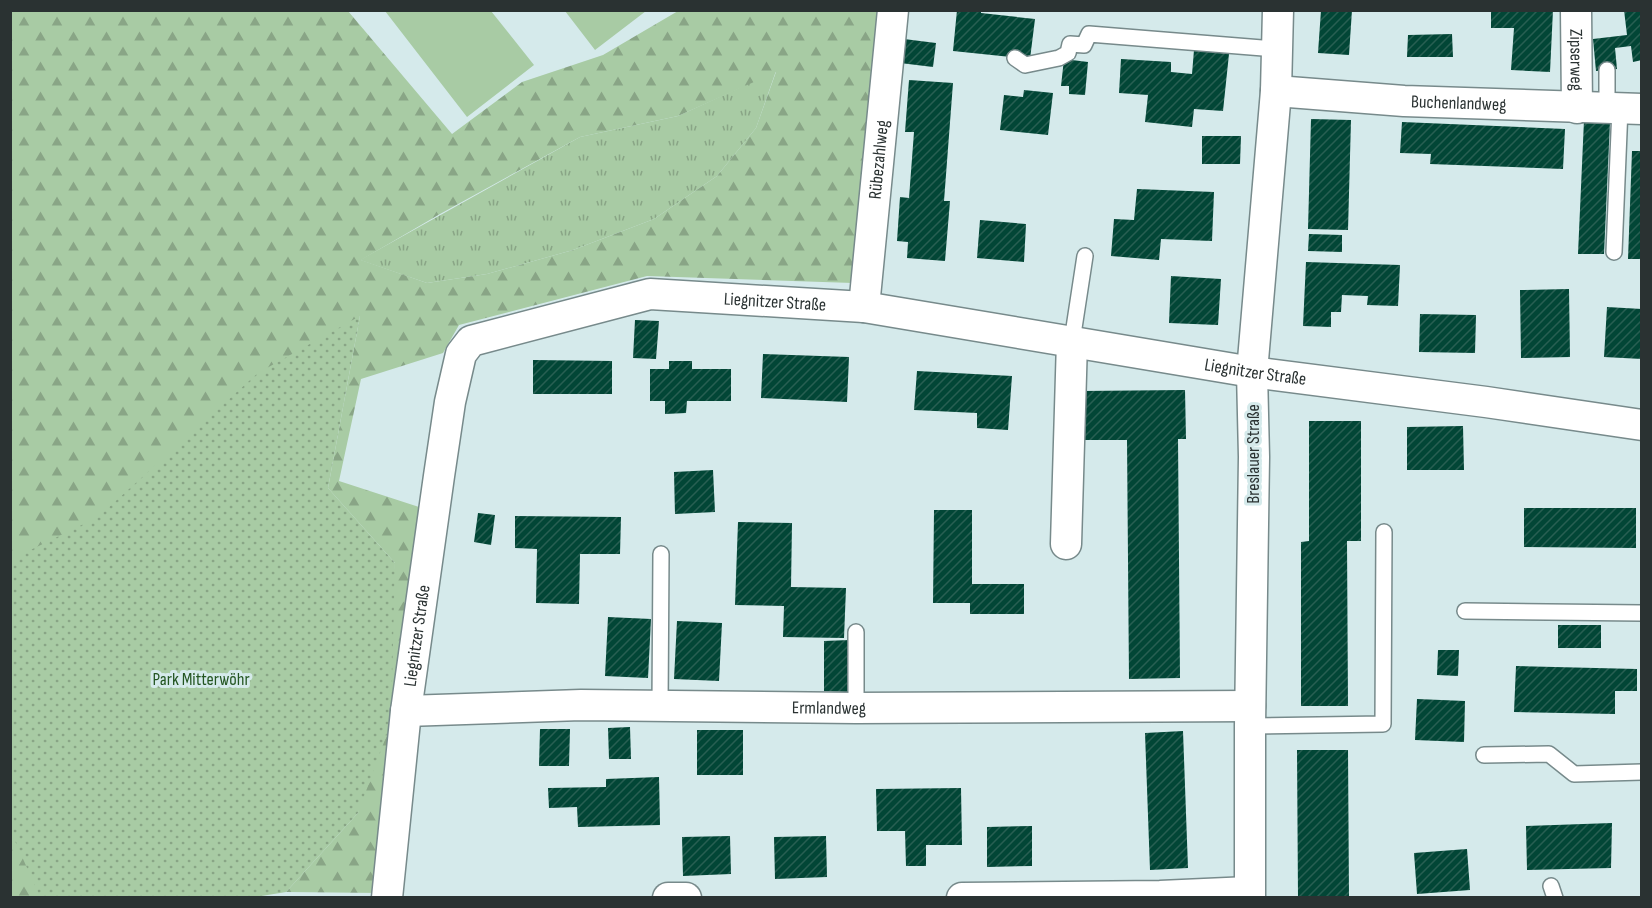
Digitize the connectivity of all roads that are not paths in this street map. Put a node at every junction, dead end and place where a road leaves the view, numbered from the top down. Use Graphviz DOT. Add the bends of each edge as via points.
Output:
graph roads {
  1 [pos="893,10"];
  2 [pos="1278,10"];
  3 [pos="1576,10"];
  4 [pos="1078,44"];
  5 [pos="1276,49"];
  6 [pos="1015,58"];
  7 [pos="1076,60"];
  8 [pos="1607,70"];
  9 [pos="1276,91"];
  10 [pos="1577,108"];
  11 [pos="1623,108"];
  12 [pos="1614,252"];
  13 [pos="1084,256"];
  14 [pos="864,307"];
  15 [pos="1072,341"];
  16 [pos="1252,372"];
  17 [pos="1641,425"];
  18 [pos="1384,532"];
  19 [pos="1066,544"];
  20 [pos="661,554"];
  21 [pos="1466,611"];
  22 [pos="1641,613"];
  23 [pos="856,632"];
  24 [pos="660,706"];
  25 [pos="856,708"];
  26 [pos="406,711"];
  27 [pos="1250,716"];
  28 [pos="1484,755"];
  29 [pos="1641,772"];
  30 [pos="1250,895"];
  31 [pos="387,897"];
  32 [pos="668,897"];
  33 [pos="686,897"];
  34 [pos="962,897"];
  1 -- 14 [label="street, Rübezahlweg"];
  2 -- 5 [label="street, Breslauer Straße"];
  3 -- 10 [label="street, Zipserweg"];
  4 -- 5 [label="lane" via="1084,45 1089,34"];
  4 -- 6 [label="lane" via="1070,44 1068,52 1059,58 1025,65"];
  4 -- 7 [label="lane"];
  5 -- 9 [label="street, Breslauer Straße"];
  8 -- 11 [label="lane"];
  9 -- 10 [label="street, Buchenlandweg"];
  9 -- 16 [label="street, Breslauer Straße"];
  10 -- 11 [label="street, Buchenlandweg"];
  11 -- 12 [label="lane"];
  13 -- 15 [label="lane"];
  14 -- 15 [label="street, Liegnitzer Straße"];
  14 -- 26 [label="street, Liegnitzer Straße" via="650,294 471,340 461,354 450,402"];
  15 -- 16 [label="street, Liegnitzer Straße"];
  15 -- 19 [label="street"];
  16 -- 17 [label="street, Liegnitzer Straße"];
  16 -- 27 [label="street, Breslauer Straße"];
  18 -- 27 [label="lane" via="1383,724"];
  20 -- 24 [label="lane"];
  21 -- 22 [label="lane"];
  23 -- 25 [label="lane"];
  24 -- 25 [label="street, Ermlandweg"];
  24 -- 26 [label="street, Ermlandweg"];
  25 -- 27 [label="street, Ermlandweg"];
  26 -- 31 [label="street, Liegnitzer Straße"];
  27 -- 30 [label="street, Breslauer Straße"];
  28 -- 29 [label="lane" via="1549,754 1574,774"];
  30 -- 34 [label="street"];
  32 -- 33 [label="street"];
}
